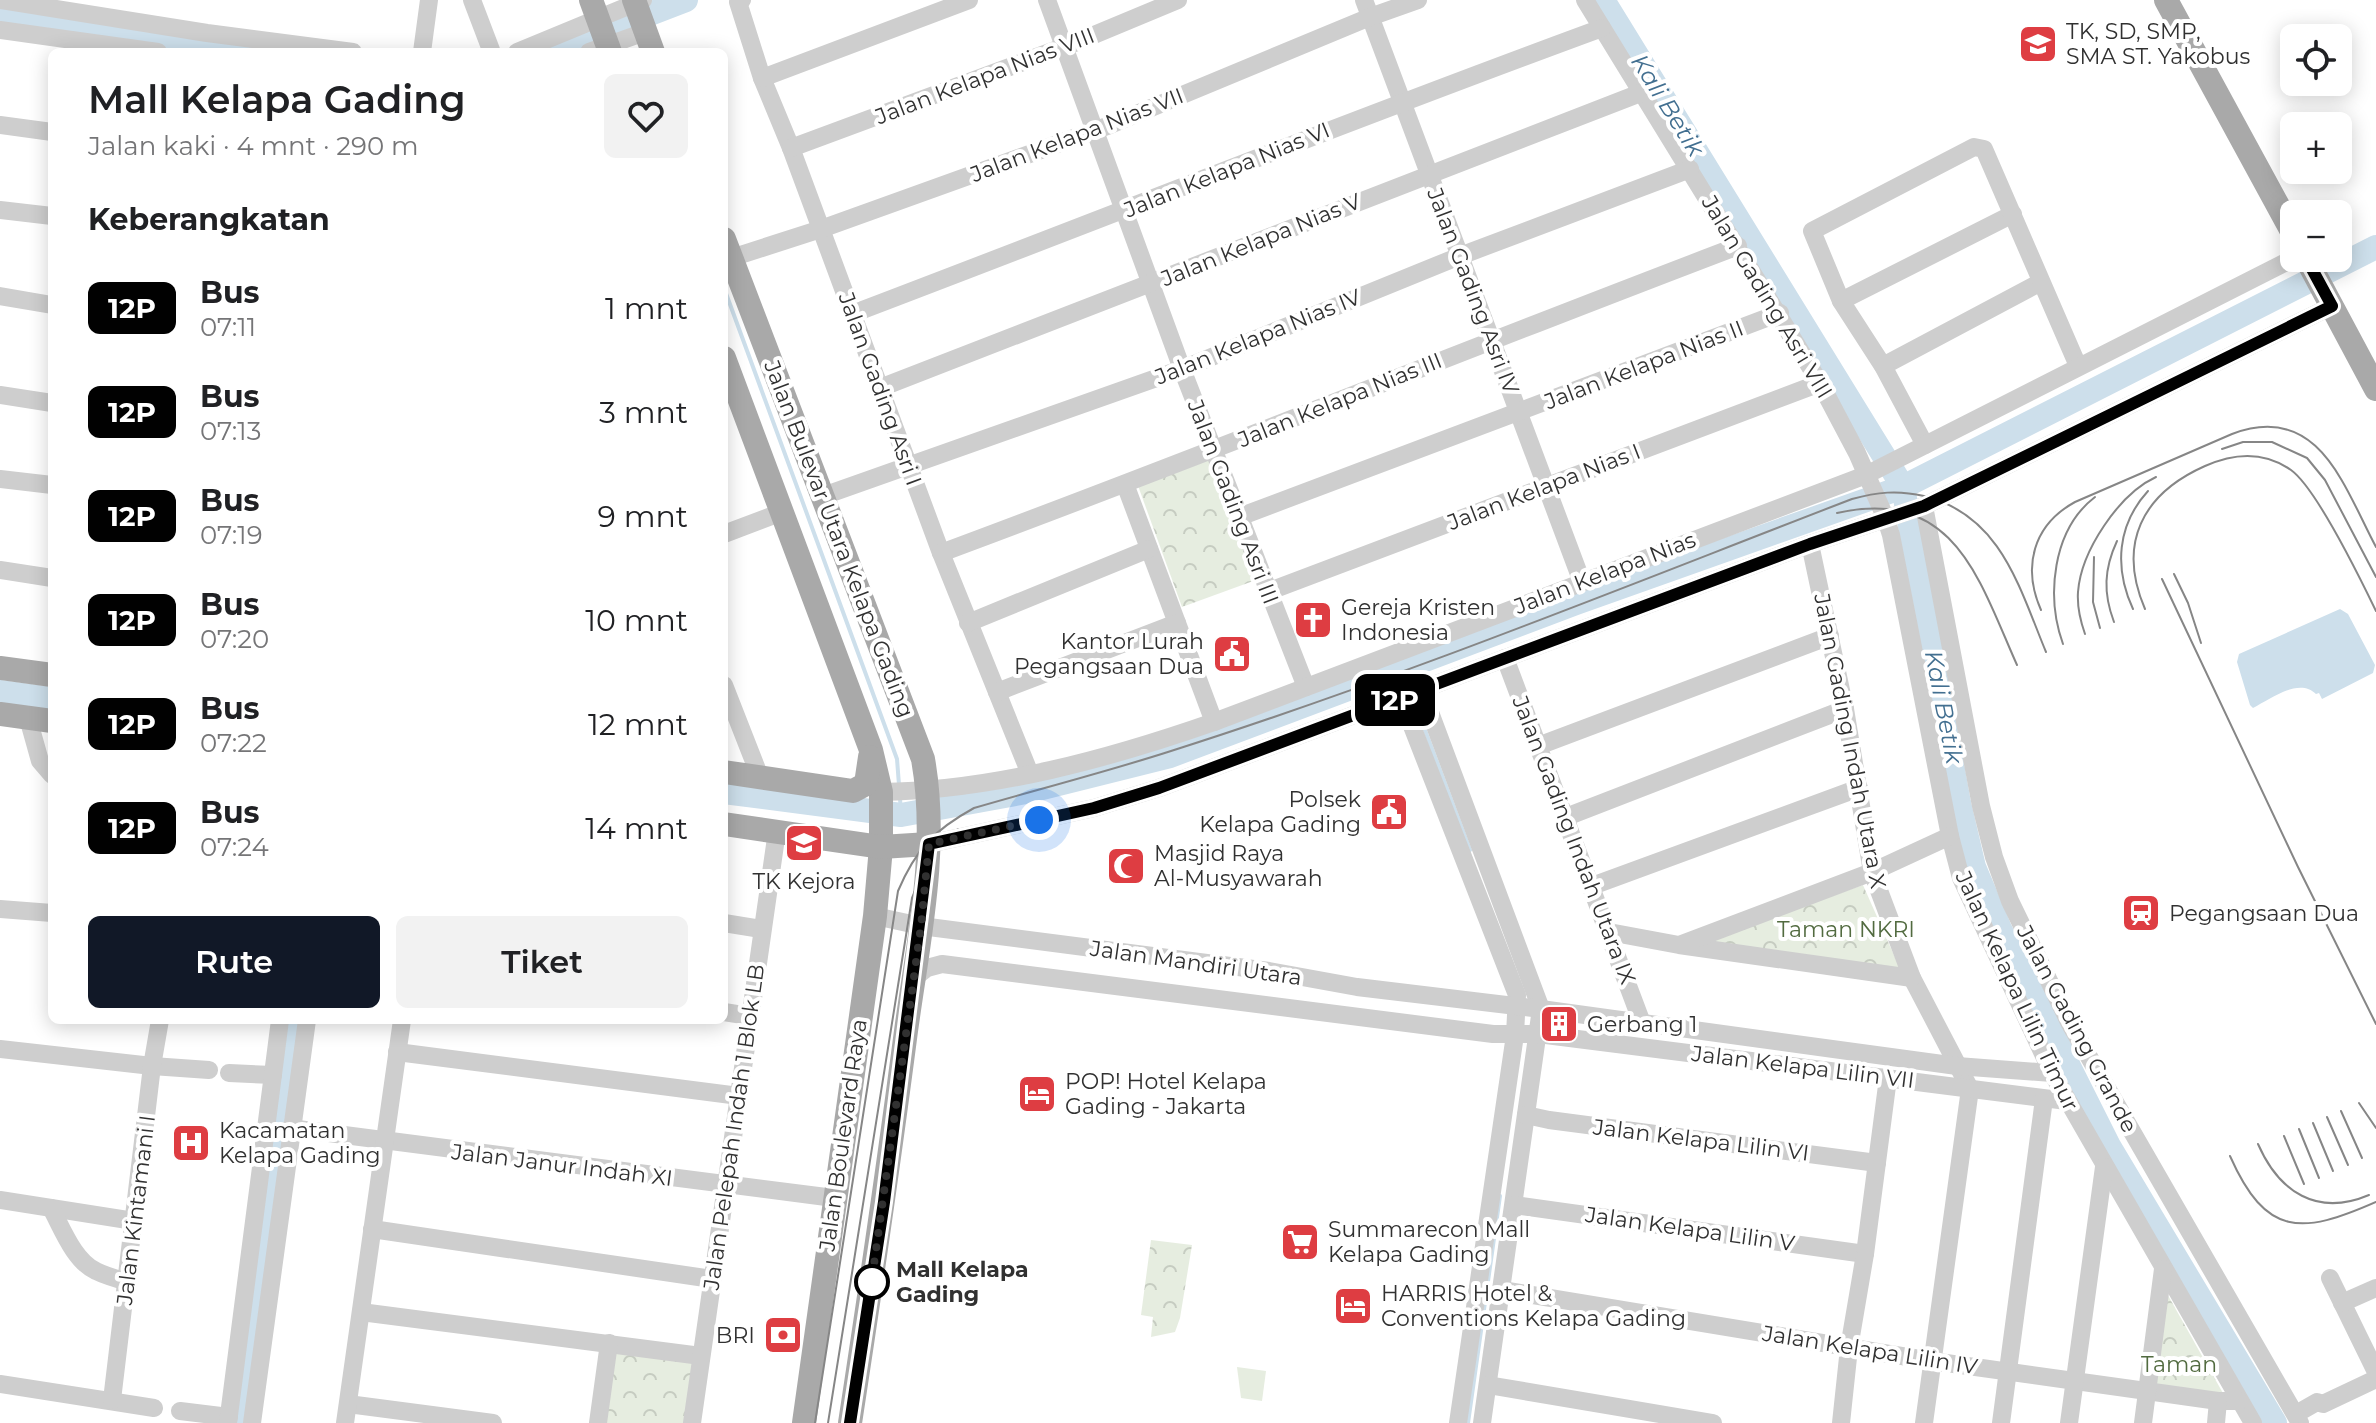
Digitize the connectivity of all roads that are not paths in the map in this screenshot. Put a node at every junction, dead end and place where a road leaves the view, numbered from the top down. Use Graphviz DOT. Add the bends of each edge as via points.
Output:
graph roads {
  1 [pos="429,0"];
  2 [pos="472,0"];
  3 [pos="969,0"];
  4 [pos="1047,0"];
  5 [pos="1178,0"];
  6 [pos="1418,0"];
  7 [pos="1585,0"];
  8 [pos="2166,0"];
  9 [pos="3,1"];
  10 [pos="740,1"];
  11 [pos="1367,8"];
  12 [pos="639,18"];
  13 [pos="1602,28"];
  14 [pos="0,30"];
  15 [pos="602,32"];
  16 [pos="1064,47"];
  17 [pos="129,48"];
  18 [pos="322,48"];
  19 [pos="423,48"];
  20 [pos="490,48"];
  21 [pos="534,48"];
  22 [pos="762,78"];
  23 [pos="1643,92"];
  24 [pos="1402,101"];
  25 [pos="0,125"];
  26 [pos="1095,130"];
  27 [pos="48,131"];
  28 [pos="791,148"];
  29 [pos="1690,169"];
  30 [pos="1429,173"];
  31 [pos="2280,209"];
  32 [pos="0,210"];
  33 [pos="1123,212"];
  34 [pos="2013,214"];
  35 [pos="48,216"];
  36 [pos="821,229"];
  37 [pos="1738,246"];
  38 [pos="728,248"];
  39 [pos="1460,256"];
  40 [pos="2280,265"];
  41 [pos="2314,272"];
  42 [pos="2041,282"];
  43 [pos="1150,284"];
  44 [pos="0,296"];
  45 [pos="1841,301"];
  46 [pos="2330,302"];
  47 [pos="48,304"];
  48 [pos="1780,313"];
  49 [pos="852,314"];
  50 [pos="1491,339"];
  51 [pos="1883,366"];
  52 [pos="2078,366"];
  53 [pos="728,369"];
  54 [pos="1182,369"];
  55 [pos="1820,383"];
  56 [pos="880,388"];
  57 [pos="2376,389"];
  58 [pos="0,395"];
  59 [pos="48,402"];
  60 [pos="1518,412"];
  61 [pos="1925,445"];
  62 [pos="1213,450"];
  63 [pos="908,466"];
  64 [pos="1871,475"];
  65 [pos="0,479"];
  66 [pos="1125,484"];
  67 [pos="48,485"];
  68 [pos="1546,486"];
  69 [pos="823,496"];
  70 [pos="1918,509"];
  71 [pos="782,512"];
  72 [pos="1885,513"];
  73 [pos="1239,517"];
  74 [pos="728,532"];
  75 [pos="1810,544"];
  76 [pos="1149,549"];
  77 [pos="941,553"];
  78 [pos="0,570"];
  79 [pos="48,577"];
  80 [pos="1582,582"];
  81 [pos="1267,592"];
  82 [pos="968,623"];
  83 [pos="1177,623"];
  84 [pos="1830,636"];
  85 [pos="1505,658"];
  86 [pos="0,668"];
  87 [pos="48,674"];
  88 [pos="1306,687"];
  89 [pos="1422,691"];
  90 [pos="997,692"];
  91 [pos="728,695"];
  92 [pos="1401,698"];
  93 [pos="1845,709"];
  94 [pos="0,714"];
  95 [pos="40,720"];
  96 [pos="1214,722"];
  97 [pos="1538,746"];
  98 [pos="871,750"];
  99 [pos="48,770"];
  100 [pos="728,773"];
  101 [pos="1030,774"];
  102 [pos="760,777"];
  103 [pos="1859,788"];
  104 [pos="885,797"];
  105 [pos="924,799"];
  106 [pos="1566,817"];
  107 [pos="728,825"];
  108 [pos="777,831"];
  109 [pos="1950,836"];
  110 [pos="881,840"];
  111 [pos="929,844"];
  112 [pos="1872,872"];
  113 [pos="1592,886"];
  114 [pos="0,909"];
  115 [pos="48,913"];
  116 [pos="875,916"];
  117 [pos="728,924"];
  118 [pos="921,926"];
  119 [pos="761,929"];
  120 [pos="1609,932"];
  121 [pos="1679,945"];
  122 [pos="1282,974"];
  123 [pos="1912,978"];
  124 [pos="913,979"];
  125 [pos="1307,979"];
  126 [pos="1517,1006"];
  127 [pos="1278,1007"];
  128 [pos="1541,1009"];
  129 [pos="1302,1010"];
  130 [pos="728,1013"];
  131 [pos="749,1016"];
  132 [pos="1642,1023"];
  133 [pos="159,1024"];
  134 [pos="279,1024"];
  135 [pos="306,1024"];
  136 [pos="401,1024"];
  137 [pos="1538,1034"];
  138 [pos="1515,1035"];
  139 [pos="0,1049"];
  140 [pos="397,1052"];
  141 [pos="152,1066"];
  142 [pos="1957,1066"];
  143 [pos="209,1070"];
  144 [pos="229,1073"];
  145 [pos="2052,1073"];
  146 [pos="273,1075"];
  147 [pos="1888,1078"];
  148 [pos="1970,1089"];
  149 [pos="739,1096"];
  150 [pos="2044,1099"];
  151 [pos="2067,1101"];
  152 [pos="1526,1115"];
  153 [pos="290,1128"];
  154 [pos="384,1142"];
  155 [pos="1877,1163"];
  156 [pos="2104,1167"];
  157 [pos="727,1186"];
  158 [pos="834,1198"];
  159 [pos="0,1200"];
  160 [pos="1514,1205"];
  161 [pos="51,1208"];
  162 [pos="134,1221"];
  163 [pos="372,1229"];
  164 [pos="1865,1254"];
  165 [pos="2163,1269"];
  166 [pos="2330,1278"];
  167 [pos="712,1279"];
  168 [pos="128,1282"];
  169 [pos="2376,1288"];
  170 [pos="1502,1290"];
  171 [pos="2342,1303"];
  172 [pos="361,1312"];
  173 [pos="609,1343"];
  174 [pos="1849,1348"];
  175 [pos="701,1356"];
  176 [pos="1932,1361"];
  177 [pos="2008,1371"];
  178 [pos="2376,1372"];
  179 [pos="2075,1379"];
  180 [pos="2376,1379"];
  181 [pos="0,1384"];
  182 [pos="1488,1385"];
  183 [pos="2148,1391"];
  184 [pos="112,1400"];
  185 [pos="2218,1401"];
  186 [pos="2239,1401"];
  187 [pos="348,1404"];
  188 [pos="154,1408"];
  189 [pos="180,1411"];
  190 [pos="228,1420"];
  191 [pos="2299,1420"];
  192 [pos="252,1423"];
  193 [pos="345,1423"];
  194 [pos="493,1423"];
  195 [pos="598,1423"];
  196 [pos="692,1423"];
  197 [pos="804,1423"];
  198 [pos="850,1423"];
  199 [pos="1458,1423"];
  200 [pos="1482,1423"];
  201 [pos="1713,1423"];
  202 [pos="1841,1423"];
  203 [pos="1924,1423"];
  204 [pos="2001,1423"];
  205 [pos="2069,1423"];
  206 [pos="2143,1423"];
  207 [pos="2216,1423"];
  208 [pos="2253,1423"];
  1 -- 19 [label="street"];
  2 -- 20 [label="street"];
  3 -- 22 [label="street"];
  4 -- 16 [label="street, Jalan Gading Asri III"];
  5 -- 16 [label="street, Jalan Kelapa Nias VIII"];
  6 -- 11 [label="street, Jalan Kelapa Nias VII"];
  7 -- 13 [label="street, Jalan Gading Asri VIII"];
  8 -- 31 [label="main road"];
  9 -- 18 [label="street"];
  10 -- 22 [label="street, Jalan Gading Asri I"];
  11 -- 24 [label="street, Jalan Gading Asri IV"];
  11 -- 26 [label="street, Jalan Kelapa Nias VII"];
  12 -- 15 [label="street"];
  12 -- 15 [label="street"];
  13 -- 23 [label="street, Jalan Gading Asri VIII"];
  13 -- 24 [label="street, Jalan Kelapa Nias VI"];
  14 -- 17 [label="street"];
  15 -- 21 [label="street"];
  16 -- 26 [label="street, Jalan Gading Asri III"];
  16 -- 28 [label="street, Jalan Kelapa Nias VIII"];
  22 -- 28 [label="street, Jalan Gading Asri I"];
  23 -- 29 [label="street, Jalan Gading Asri VIII"];
  23 -- 30 [label="street, Jalan Kelapa Nias V"];
  24 -- 30 [label="street, Jalan Gading Asri IV"];
  24 -- 33 [label="street, Jalan Kelapa Nias VI"];
  25 -- 27 [label="street"];
  26 -- 33 [label="street, Jalan Gading Asri III"];
  26 -- 36 [label="street, Jalan Kelapa Nias VII"];
  28 -- 36 [label="street, Jalan Gading Asri I"];
  29 -- 37 [label="street, Jalan Gading Asri VIII"];
  29 -- 39 [label="street, Jalan Kelapa Nias IV"];
  30 -- 39 [label="street, Jalan Gading Asri IV"];
  30 -- 43 [label="street, Jalan Kelapa Nias V"];
  32 -- 35 [label="street"];
  33 -- 43 [label="street, Jalan Gading Asri III"];
  33 -- 49 [label="street, Jalan Kelapa Nias VI"];
  34 -- 42 [label="street"];
  34 -- 45 [label="street"];
  34 -- 45 [label="street" via="1978,146 1812,231"];
  36 -- 38 [label="street, Jalan Kelapa Nias VII"];
  36 -- 49 [label="street, Jalan Gading Asri I"];
  37 -- 48 [label="street, Jalan Gading Asri VIII"];
  37 -- 50 [label="street, Jalan Kelapa Nias III"];
  38 -- 69 [label="main road, Jalan Bulevar Utara Kelapa Gading"];
  39 -- 50 [label="street, Jalan Gading Asri IV"];
  39 -- 54 [label="street, Jalan Kelapa Nias IV"];
  40 -- 52 [label="street, Jalan Kelapa Nias"];
  41 -- 46 [label="main road"];
  42 -- 51 [label="street"];
  42 -- 52 [label="street"];
  43 -- 54 [label="street, Jalan Gading Asri III"];
  43 -- 56 [label="street, Jalan Kelapa Nias V"];
  44 -- 47 [label="street"];
  45 -- 51 [label="street"];
  46 -- 57 [label="main road"];
  46 -- 70 [label="street, Jalan Kelapa Nias"];
  48 -- 55 [label="street, Jalan Gading Asri VIII"];
  48 -- 60 [label="street, Jalan Kelapa Nias II"];
  49 -- 56 [label="street, Jalan Gading Asri I"];
  50 -- 60 [label="street, Jalan Gading Asri IV"];
  50 -- 62 [label="street, Jalan Kelapa Nias III"];
  51 -- 61 [label="street"];
  52 -- 61 [label="street, Jalan Kelapa Nias"];
  53 -- 71 [label="main road, Jalan Bulevar Utara Kelapa Gading"];
  54 -- 62 [label="street, Jalan Gading Asri III"];
  54 -- 63 [label="street, Jalan Kelapa Nias IV"];
  55 -- 64 [label="street, Jalan Gading Asri VIII"];
  55 -- 68 [label="street, Jalan Kelapa Nias I"];
  56 -- 63 [label="street, Jalan Gading Asri I"];
  58 -- 59 [label="street"];
  60 -- 68 [label="street, Jalan Gading Asri IV"];
  60 -- 73 [label="street, Jalan Kelapa Nias II"];
  61 -- 64 [label="street, Jalan Kelapa Nias"];
  62 -- 66 [label="street, Jalan Kelapa Nias III"];
  62 -- 73 [label="street, Jalan Gading Asri III"];
  63 -- 69 [label="street, Jalan Kelapa Nias IV"];
  63 -- 77 [label="street, Jalan Gading Asri I"];
  64 -- 72 [label="street, Jalan Gading Asri VIII"];
  64 -- 80 [label="street, Jalan Kelapa Nias"];
  65 -- 67 [label="street"];
  66 -- 76 [label="street"];
  66 -- 77 [label="street, Jalan Kelapa Nias III"];
  68 -- 80 [label="street, Jalan Gading Asri IV"];
  68 -- 81 [label="street, Jalan Kelapa Nias I"];
  69 -- 105 [label="main road, Jalan Bulevar Utara Kelapa Gading" via="923,759"];
  70 -- 72 [label="street, Jalan Kelapa Nias"];
  70 -- 191 [label="street, Jalan Gading Grande" via="1981,806 2010,901 2070,1024"];
  71 -- 74 [label="street"];
  71 -- 98 [label="main road, Jalan Bulevar Utara Kelapa Gading"];
  72 -- 75 [label="street, Jalan Kelapa Nias"];
  72 -- 109 [label="street, Jalan Kelapa Lilin Timur"];
  73 -- 81 [label="street, Jalan Gading Asri III"];
  75 -- 84 [label="street, Jalan Gading Indah Utara X"];
  75 -- 85 [label="street, Jalan Kelapa Nias"];
  76 -- 82 [label="street"];
  76 -- 83 [label="street"];
  77 -- 82 [label="street, Jalan Gading Asri I"];
  78 -- 79 [label="street"];
  80 -- 88 [label="street, Jalan Kelapa Nias"];
  81 -- 88 [label="street, Jalan Gading Asri III"];
  82 -- 90 [label="street, Jalan Gading Asri I"];
  83 -- 90 [label="street"];
  83 -- 96 [label="street"];
  84 -- 93 [label="street, Jalan Gading Indah Utara X"];
  84 -- 97 [label="street"];
  85 -- 89 [label="street, Jalan Kelapa Nias"];
  85 -- 97 [label="street, Jalan Gading Indah Utara IX"];
  86 -- 87 [label="main road"];
  88 -- 96 [label="street, Jalan Kelapa Nias"];
  89 -- 92 [label="street, Jalan Kelapa Nias"];
  89 -- 128 [label="street"];
  90 -- 101 [label="street, Jalan Gading Asri I"];
  91 -- 102 [label="street"];
  92 -- 111 [label="street, Jalan Kelapa Nias" via="1126,799"];
  92 -- 126 [label="street"];
  93 -- 103 [label="street, Jalan Gading Indah Utara X"];
  93 -- 106 [label="street"];
  94 -- 95 [label="main road"];
  95 -- 99 [label="street" via="40,761"];
  96 -- 101 [label="street, Jalan Kelapa Nias"];
  97 -- 106 [label="street, Jalan Gading Indah Utara IX"];
  98 -- 102 [label="main road" via="866,784 857,790"];
  98 -- 104 [label="main road, Jalan Bulevar Utara Kelapa Gading"];
  100 -- 102 [label="main road"];
  101 -- 105 [label="street, Jalan Kelapa Nias"];
  103 -- 112 [label="street, Jalan Gading Indah Utara X"];
  103 -- 113 [label="street"];
  104 -- 105 [label="street, Jalan Kelapa Nias"];
  104 -- 110 [label="main road, Jalan Bulevar Utara Kelapa Gading"];
  105 -- 111 [label="main road, Jalan Bulevar Utara Kelapa Gading"];
  106 -- 113 [label="street, Jalan Gading Indah Utara IX"];
  107 -- 108 [label="main road"];
  108 -- 110 [label="main road"];
  108 -- 119 [label="street, Jalan Pelepah Indah 1 Blok LB"];
  109 -- 112 [label="street"];
  109 -- 145 [label="street, Jalan Kelapa Lilin Timur" via="1961,878"];
  110 -- 111 [label="main road"];
  110 -- 116 [label="main road, Jalan Boulevard Raya"];
  111 -- 118 [label="main road"];
  112 -- 121 [label="street"];
  112 -- 123 [label="street, Jalan Gading Indah Utara X"];
  113 -- 120 [label="street, Jalan Gading Indah Utara IX"];
  114 -- 115 [label="street"];
  116 -- 118 [label="street, Jalan Mandiri Utara"];
  116 -- 158 [label="main road, Jalan Boulevard Raya"];
  117 -- 119 [label="street"];
  118 -- 122 [label="street, Jalan Mandiri Utara"];
  118 -- 124 [label="main road"];
  119 -- 131 [label="street, Jalan Pelepah Indah 1 Blok LB"];
  120 -- 121 [label="street"];
  120 -- 132 [label="street, Jalan Gading Indah Utara IX"];
  121 -- 123 [label="street"];
  122 -- 125 [label="street, Jalan Mandiri Utara"];
  122 -- 127 [label="street"];
  123 -- 142 [label="street, Jalan Gading Indah Utara X"];
  124 -- 127 [label="street, Jalan Mandiri Utara" via="942,964"];
  124 -- 198 [label="main road"];
  125 -- 126 [label="street, Jalan Mandiri Utara"];
  125 -- 129 [label="street" via="1302,983"];
  126 -- 128 [label="street, Jalan Mandiri Utara"];
  126 -- 138 [label="street"];
  127 -- 129 [label="street, Jalan Mandiri Utara"];
  128 -- 132 [label="street, Jalan Kelapa Lilin VII"];
  128 -- 137 [label="street"];
  129 -- 138 [label="street, Jalan Mandiri Utara"];
  130 -- 131 [label="street"];
  131 -- 149 [label="street, Jalan Pelepah Indah 1 Blok LB"];
  132 -- 142 [label="street, Jalan Kelapa Lilin VII"];
  133 -- 141 [label="street, Jalan Kintamani I"];
  134 -- 146 [label="street"];
  135 -- 153 [label="street"];
  136 -- 140 [label="street"];
  137 -- 138 [label="street, Jalan Mandiri Utara"];
  137 -- 147 [label="street, Jalan Kelapa Lilin VII"];
  137 -- 152 [label="street"];
  138 -- 199 [label="street"];
  139 -- 141 [label="street"];
  140 -- 149 [label="street"];
  140 -- 154 [label="street"];
  141 -- 143 [label="street"];
  141 -- 162 [label="street, Jalan Kintamani I"];
  142 -- 145 [label="street, Jalan Kelapa Lilin VII"];
  142 -- 148 [label="street, Jalan Gading Indah Utara X"];
  144 -- 146 [label="street"];
  145 -- 151 [label="street, Jalan Kelapa Lilin Timur"];
  146 -- 190 [label="street"];
  147 -- 148 [label="street, Jalan Kelapa Lilin VII"];
  147 -- 155 [label="street"];
  148 -- 150 [label="street, Jalan Kelapa Lilin VII"];
  148 -- 176 [label="street"];
  149 -- 157 [label="street, Jalan Pelepah Indah 1 Blok LB"];
  150 -- 151 [label="street, Jalan Kelapa Lilin VII"];
  150 -- 177 [label="street"];
  151 -- 156 [label="street, Jalan Kelapa Lilin Timur"];
  152 -- 155 [label="street, Jalan Kelapa Lilin VI"];
  152 -- 160 [label="street"];
  153 -- 154 [label="street, Jalan Janur Indah XI"];
  153 -- 192 [label="street"];
  154 -- 157 [label="street, Jalan Janur Indah XI"];
  154 -- 163 [label="street"];
  155 -- 164 [label="street"];
  156 -- 165 [label="street, Jalan Kelapa Lilin Timur"];
  156 -- 179 [label="street"];
  157 -- 158 [label="street, Jalan Janur Indah XI"];
  157 -- 167 [label="street, Jalan Pelepah Indah 1 Blok LB"];
  158 -- 197 [label="main road, Jalan Boulevard Raya"];
  159 -- 161 [label="street"];
  160 -- 164 [label="street, Jalan Kelapa Lilin V"];
  160 -- 170 [label="street"];
  161 -- 162 [label="street"];
  161 -- 168 [label="street" via="86,1264"];
  162 -- 168 [label="street, Jalan Kintamani I"];
  163 -- 167 [label="street"];
  163 -- 172 [label="street"];
  164 -- 174 [label="street"];
  165 -- 183 [label="street"];
  165 -- 186 [label="street, Jalan Kelapa Lilin Timur"];
  166 -- 171 [label="street"];
  167 -- 175 [label="street, Jalan Pelepah Indah 1 Blok LB"];
  168 -- 184 [label="street, Jalan Kintamani I"];
  169 -- 171 [label="street"];
  170 -- 174 [label="street, Jalan Kelapa Lilin IV"];
  170 -- 182 [label="street"];
  171 -- 178 [label="street"];
  172 -- 173 [label="street"];
  172 -- 187 [label="street"];
  173 -- 175 [label="street"];
  173 -- 195 [label="street"];
  174 -- 176 [label="street, Jalan Kelapa Lilin IV"];
  174 -- 202 [label="street"];
  175 -- 196 [label="street, Jalan Pelepah Indah 1 Blok LB"];
  176 -- 177 [label="street, Jalan Kelapa Lilin IV"];
  176 -- 203 [label="street"];
  177 -- 179 [label="street, Jalan Kelapa Lilin IV"];
  177 -- 204 [label="street"];
  179 -- 183 [label="street, Jalan Kelapa Lilin IV"];
  179 -- 205 [label="street"];
  180 -- 191 [label="street"];
  181 -- 184 [label="street"];
  182 -- 200 [label="street"];
  182 -- 201 [label="street"];
  183 -- 185 [label="street, Jalan Kelapa Lilin IV"];
  183 -- 206 [label="street"];
  184 -- 188 [label="street"];
  185 -- 186 [label="street, Jalan Kelapa Lilin IV"];
  185 -- 207 [label="street"];
  186 -- 208 [label="street, Jalan Kelapa Lilin Timur"];
  187 -- 193 [label="street"];
  187 -- 194 [label="street"];
  189 -- 190 [label="street"];
}
